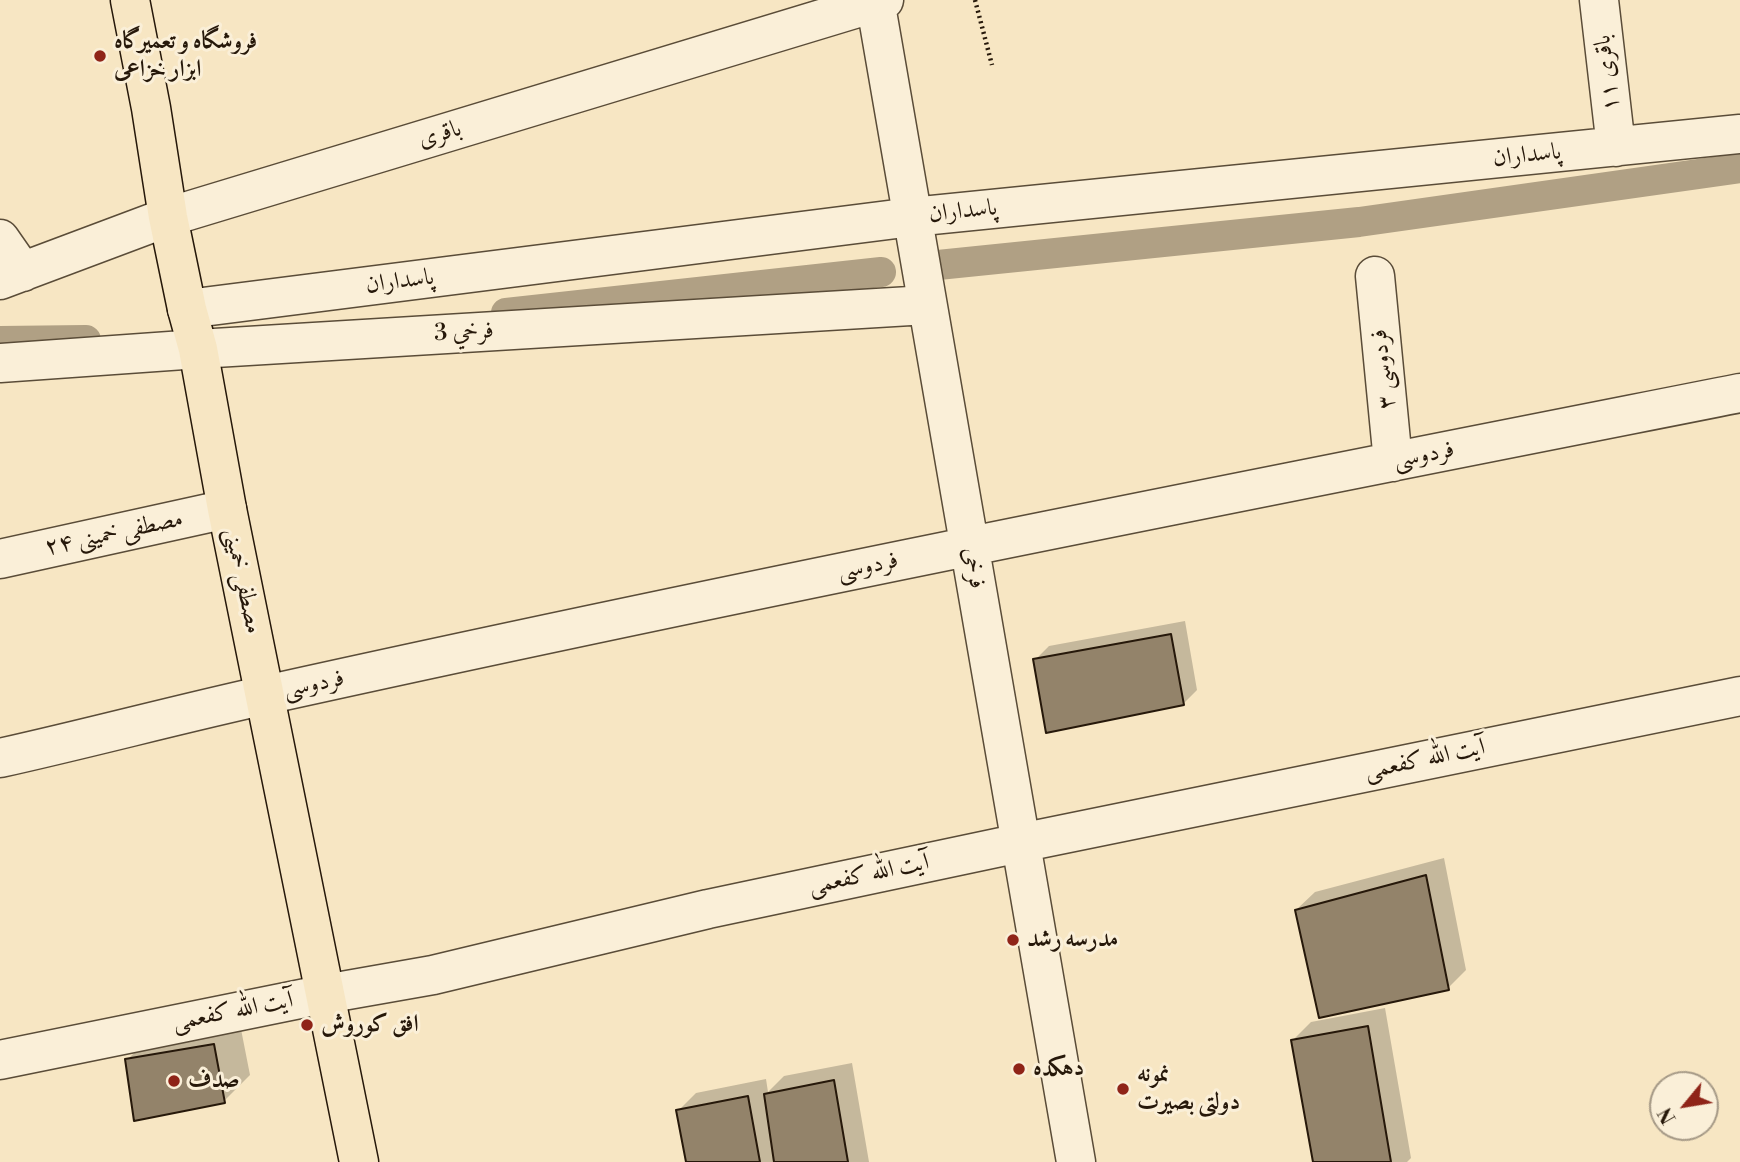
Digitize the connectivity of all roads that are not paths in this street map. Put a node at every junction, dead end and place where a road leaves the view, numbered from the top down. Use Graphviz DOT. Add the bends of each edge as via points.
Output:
graph roads {
  1 [pos="130,0"];
  2 [pos="1599,0"];
  3 [pos="878,1"];
  4 [pos="1740,134"];
  5 [pos="1616,147"];
  6 [pos="168,217"];
  7 [pos="912,218"];
  8 [pos="0,239"];
  9 [pos="11,276"];
  10 [pos="1375,276"];
  11 [pos="927,305"];
  12 [pos="187,309"];
  13 [pos="198,349"];
  14 [pos="0,363"];
  15 [pos="1740,393"];
  16 [pos="1393,462"];
  17 [pos="227,509"];
  18 [pos="969,546"];
  19 [pos="0,559"];
  20 [pos="265,695"];
  21 [pos="1740,696"];
  22 [pos="0,758"];
  23 [pos="1020,843"];
  24 [pos="326,994"];
  25 [pos="0,1060"];
  26 [pos="1073,1149"];
  27 [pos="359,1162"];
  1 -- 6 [label="main road, مصطفی خمینی"];
  2 -- 5 [label="street, باقری ۱۱"];
  3 -- 6 [label="street, باقری"];
  3 -- 7 [label="street, فرخی"];
  4 -- 5 [label="street, پاسداران"];
  5 -- 7 [label="street, پاسداران"];
  6 -- 9 [label="street, باقری"];
  6 -- 12 [label="main road, مصطفی خمینی"];
  7 -- 11 [label="street, فرخی"];
  7 -- 12 [label="street, پاسداران"];
  8 -- 9 [label="street"];
  10 -- 16 [label="street, فردوسی ۳"];
  11 -- 13 [label="street, فرخي 3"];
  11 -- 18 [label="street, فرخی"];
  12 -- 13 [label="main road, مصطفی خمینی"];
  13 -- 14 [label="street, فرخي 3"];
  13 -- 17 [label="main road, مصطفی خمینی"];
  15 -- 16 [label="street, فردوسی"];
  16 -- 18 [label="street, فردوسی"];
  17 -- 19 [label="street, مصطفی خمینی ۲۴"];
  17 -- 20 [label="main road, مصطفی خمینی"];
  18 -- 20 [label="street, فردوسی"];
  18 -- 23 [label="street, فرخی"];
  20 -- 22 [label="street, فردوسی"];
  20 -- 24 [label="main road, مصطفی خمینی"];
  21 -- 23 [label="street, آیت الله کفعمی"];
  23 -- 24 [label="street, آیت الله کفعمی" via="708,909 433,975"];
  23 -- 26 [label="street, فرخی"];
  24 -- 25 [label="street, آیت الله کفعمی"];
  24 -- 27 [label="main road, مصطفی خمینی"];
}
